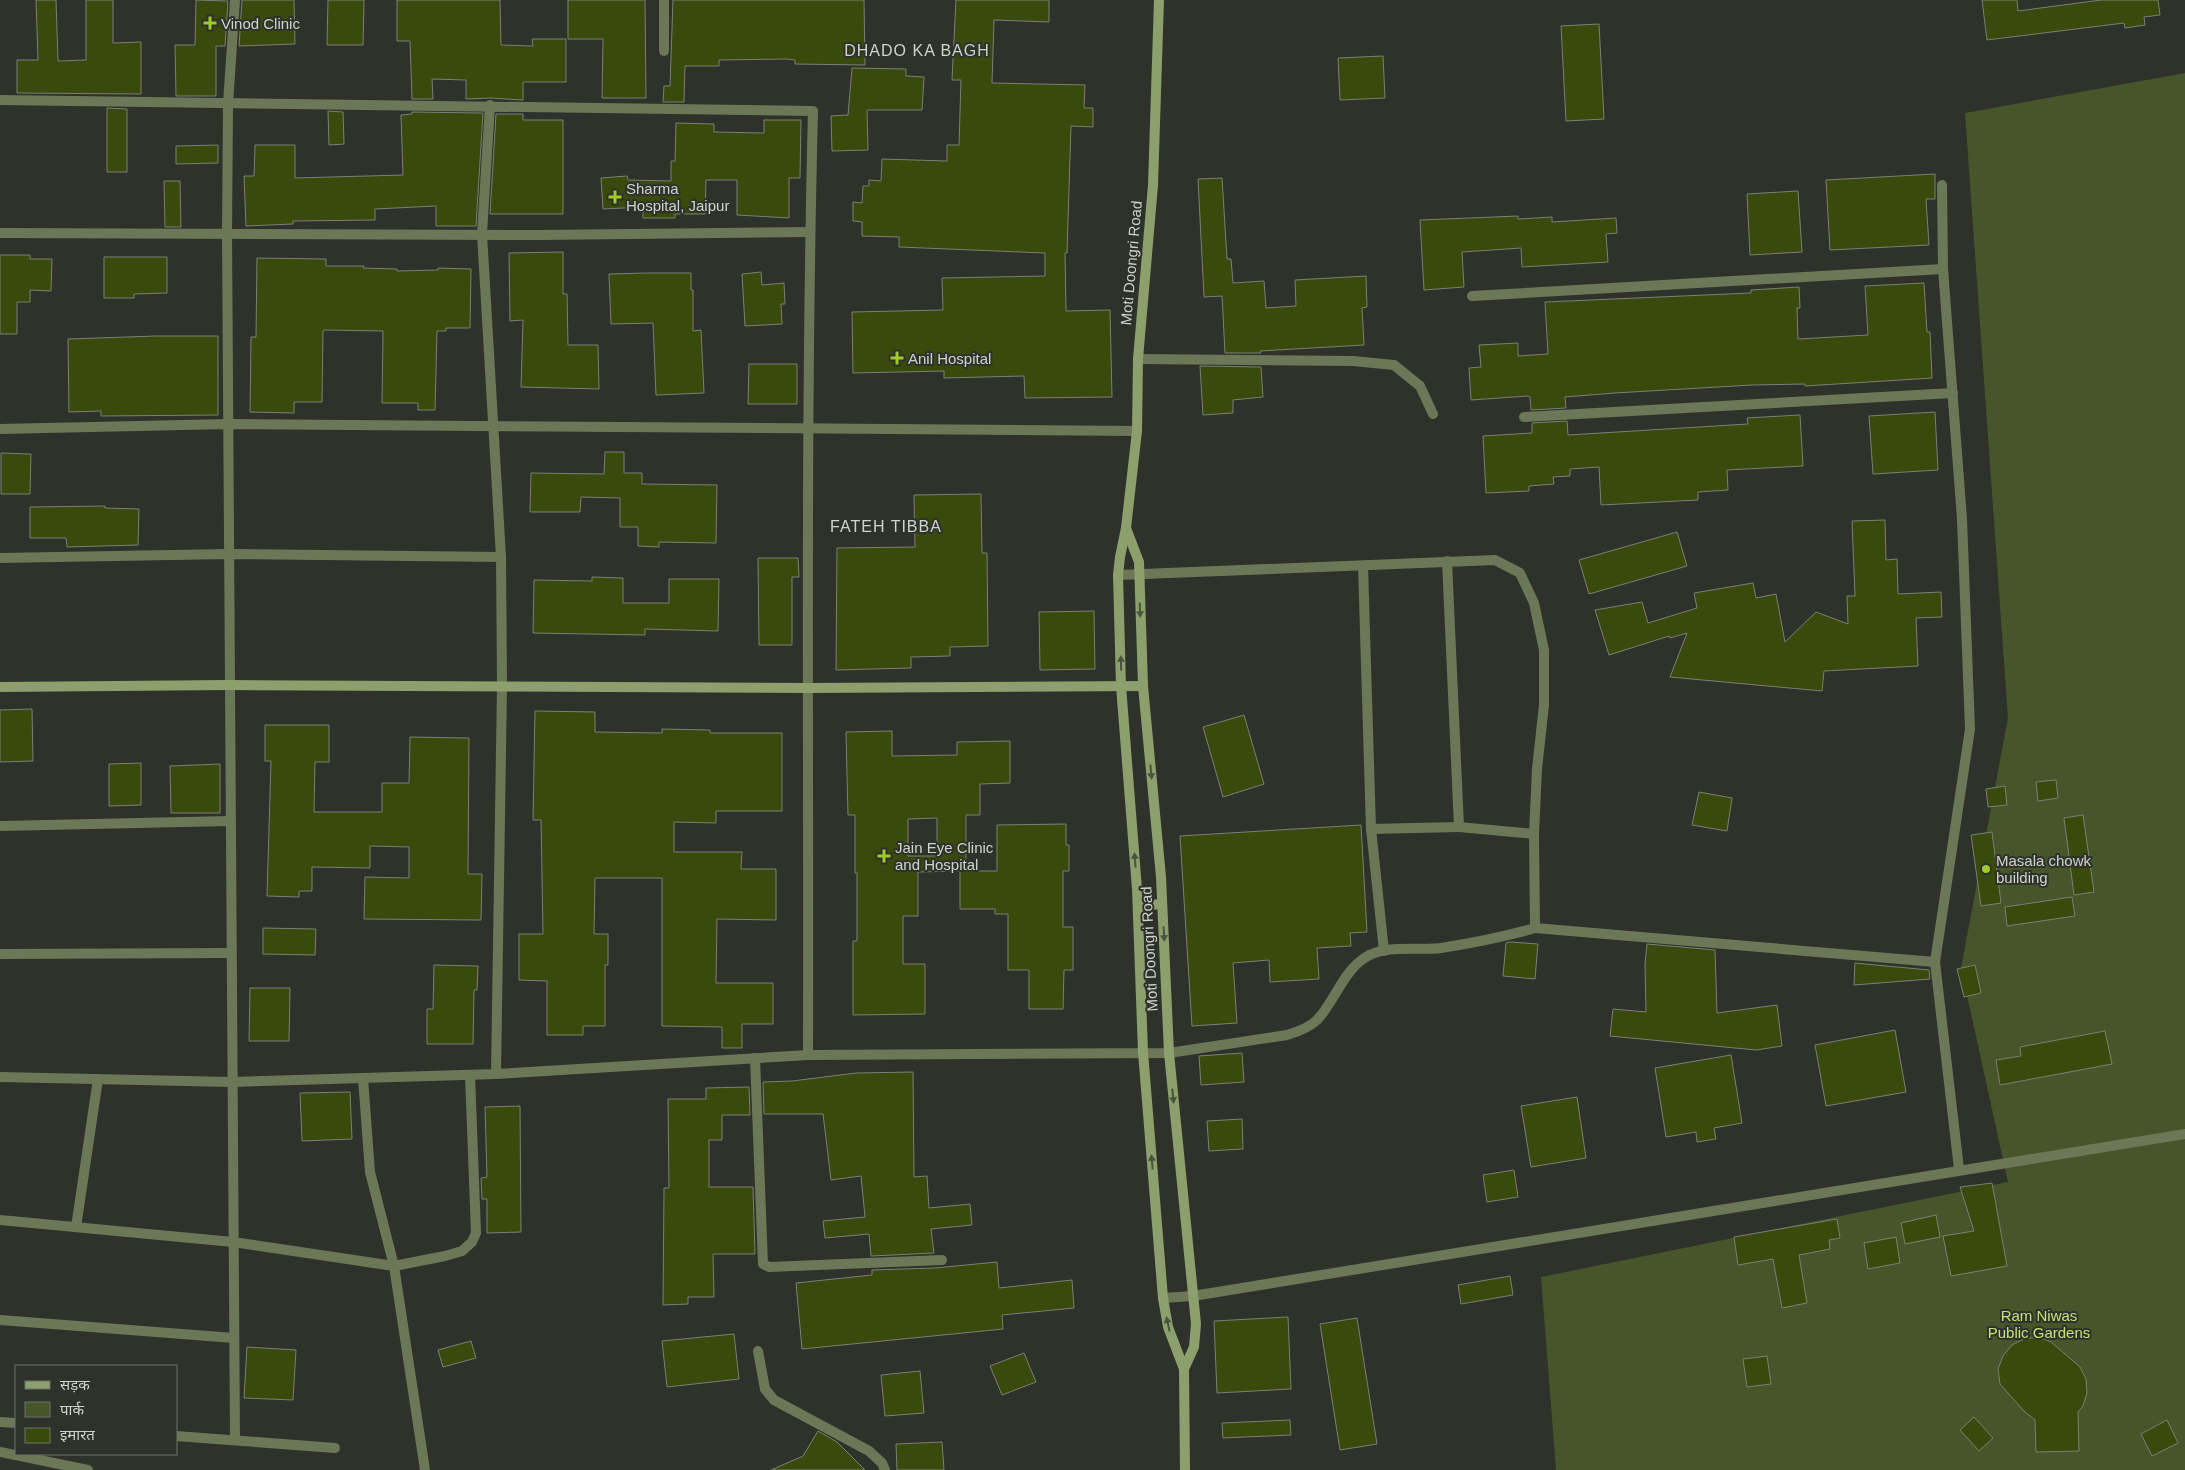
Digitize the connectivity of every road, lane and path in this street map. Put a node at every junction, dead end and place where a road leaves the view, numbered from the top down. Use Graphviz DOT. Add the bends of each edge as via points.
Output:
graph roads {
  1 [pos="235,0"];
  2 [pos="664,0"];
  3 [pos="1159,0"];
  4 [pos="664,50"];
  5 [pos="0,100"];
  6 [pos="228,104"];
  7 [pos="490,105"];
  8 [pos="1942,185"];
  9 [pos="810,232"];
  10 [pos="227,233"];
  11 [pos="0,234"];
  12 [pos="482,234"];
  13 [pos="1943,269"];
  14 [pos="1472,296"];
  15 [pos="1138,359"];
  16 [pos="1952,393"];
  17 [pos="1433,414"];
  18 [pos="1524,418"];
  19 [pos="229,424"];
  20 [pos="493,425"];
  21 [pos="0,429"];
  22 [pos="807,430"];
  23 [pos="1137,431"];
  24 [pos="1126,528"];
  25 [pos="228,554"];
  26 [pos="501,557"];
  27 [pos="0,558"];
  28 [pos="1447,561"];
  29 [pos="1363,566"];
  30 [pos="1118,575"];
  31 [pos="1139,575"];
  32 [pos="230,685"];
  33 [pos="502,686"];
  34 [pos="1121,686"];
  35 [pos="1144,686"];
  36 [pos="0,687"];
  37 [pos="809,688"];
  38 [pos="230,821"];
  39 [pos="0,826"];
  40 [pos="1458,827"];
  41 [pos="1371,829"];
  42 [pos="1534,834"];
  43 [pos="1162,904"];
  44 [pos="1138,906"];
  45 [pos="1535,928"];
  46 [pos="1384,951"];
  47 [pos="231,953"];
  48 [pos="0,954"];
  49 [pos="1935,962"];
  50 [pos="1143,1052"];
  51 [pos="1169,1053"];
  52 [pos="808,1055"];
  53 [pos="755,1058"];
  54 [pos="496,1074"];
  55 [pos="470,1075"];
  56 [pos="0,1077"];
  57 [pos="364,1078"];
  58 [pos="98,1079"];
  59 [pos="232,1082"];
  60 [pos="2185,1134"];
  61 [pos="1959,1169"];
  62 [pos="0,1220"];
  63 [pos="76,1227"];
  64 [pos="233,1242"];
  65 [pos="942,1260"];
  66 [pos="394,1266"];
  67 [pos="1193,1296"];
  68 [pos="1163,1298"];
  69 [pos="0,1320"];
  70 [pos="234,1338"];
  71 [pos="758,1351"];
  72 [pos="1184,1369"];
  73 [pos="0,1422"];
  74 [pos="15,1423"];
  75 [pos="178,1436"];
  76 [pos="234,1440"];
  77 [pos="335,1448"];
  78 [pos="0,1452"];
  79 [pos="88,1470"];
  80 [pos="425,1470"];
  81 [pos="885,1470"];
  82 [pos="1185,1470"];
  1 -- 6 [label="street"];
  2 -- 4 [label="street"];
  3 -- 15 [label="street, Moti Doongri Road" via="1153,185"];
  5 -- 6 [label="street"];
  6 -- 7 [label="street"];
  6 -- 10 [label="street"];
  7 -- 9 [label="street" via="813,111"];
  7 -- 12 [label="street"];
  8 -- 13 [label="street"];
  9 -- 12 [label="street"];
  9 -- 22 [label="street"];
  10 -- 11 [label="street"];
  10 -- 12 [label="street"];
  10 -- 19 [label="street"];
  12 -- 20 [label="street"];
  13 -- 14 [label="street"];
  13 -- 16 [label="street"];
  15 -- 17 [label="street" via="1394,365 1420,386"];
  15 -- 23 [label="street, Moti Doongri Road"];
  16 -- 18 [label="street"];
  16 -- 49 [label="street" via="1962,519 1970,729"];
  19 -- 20 [label="street"];
  19 -- 21 [label="street"];
  19 -- 25 [label="street"];
  20 -- 22 [label="street"];
  20 -- 26 [label="street"];
  22 -- 23 [label="street"];
  22 -- 37 [label="street"];
  23 -- 24 [label="street, Moti Doongri Road"];
  24 -- 30 [label="street, Moti Doongri Road"];
  24 -- 31 [label="street, Moti Doongri Road" via="1136,551"];
  25 -- 26 [label="street"];
  25 -- 27 [label="street"];
  25 -- 32 [label="street"];
  26 -- 33 [label="street"];
  28 -- 29 [label="street"];
  28 -- 40 [label="street"];
  28 -- 42 [label="street" via="1495,560 1520,573 1534,603 1544,650 1544,705"];
  29 -- 31 [label="street"];
  29 -- 41 [label="street"];
  30 -- 31 [label="street"];
  34 -- 30 [label="street, Moti Doongri Road, one-way"];
  31 -- 35 [label="street, Moti Doongri Road, one-way"];
  32 -- 33 [label="street"];
  32 -- 36 [label="street"];
  32 -- 38 [label="street"];
  33 -- 37 [label="street"];
  33 -- 54 [label="street"];
  34 -- 35 [label="street"];
  34 -- 37 [label="street"];
  44 -- 34 [label="street, Moti Doongri Road, one-way"];
  35 -- 43 [label="street, Moti Doongri Road, one-way"];
  37 -- 52 [label="street"];
  38 -- 39 [label="street"];
  38 -- 47 [label="street"];
  40 -- 41 [label="street"];
  40 -- 42 [label="street"];
  41 -- 46 [label="street"];
  42 -- 45 [label="street"];
  43 -- 44 [label="street"];
  43 -- 51 [label="street, Moti Doongri Road, one-way"];
  44 -- 50 [label="street, Moti Doongri Road"];
  45 -- 46 [label="street" via="1501,938 1439,948"];
  45 -- 49 [label="street"];
  46 -- 51 [label="street" via="1366,957 1350,972 1316,1020 1303,1030"];
  47 -- 48 [label="street"];
  47 -- 59 [label="street"];
  49 -- 61 [label="street"];
  50 -- 51 [label="street"];
  50 -- 52 [label="street"];
  68 -- 50 [label="street, Moti Doongri Road, one-way"];
  51 -- 67 [label="street, Moti Doongri Road, one-way"];
  52 -- 53 [label="street"];
  53 -- 54 [label="street"];
  53 -- 65 [label="street" via="763,1264 769,1267"];
  54 -- 55 [label="street"];
  55 -- 57 [label="street"];
  55 -- 66 [label="street" via="476,1233 462,1251"];
  56 -- 58 [label="street"];
  57 -- 59 [label="street"];
  57 -- 66 [label="street" via="370,1172"];
  58 -- 59 [label="street"];
  58 -- 63 [label="street"];
  59 -- 64 [label="street"];
  60 -- 61 [label="street"];
  61 -- 67 [label="street"];
  62 -- 63 [label="street"];
  63 -- 64 [label="street"];
  64 -- 66 [label="street"];
  64 -- 70 [label="street"];
  66 -- 80 [label="street"];
  67 -- 68 [label="street"];
  67 -- 72 [label="street, Moti Doongri Road" via="1194,1347"];
  72 -- 68 [label="street, Moti Doongri Road, one-way" via="1168,1327"];
  69 -- 70 [label="street"];
  70 -- 76 [label="street"];
  71 -- 81 [label="street" via="765,1389 774,1400 869,1451"];
  72 -- 82 [label="street, Moti Doongri Road"];
  73 -- 74 [label="street"];
  75 -- 76 [label="street"];
  76 -- 77 [label="street"];
  78 -- 79 [label="street"];
}
